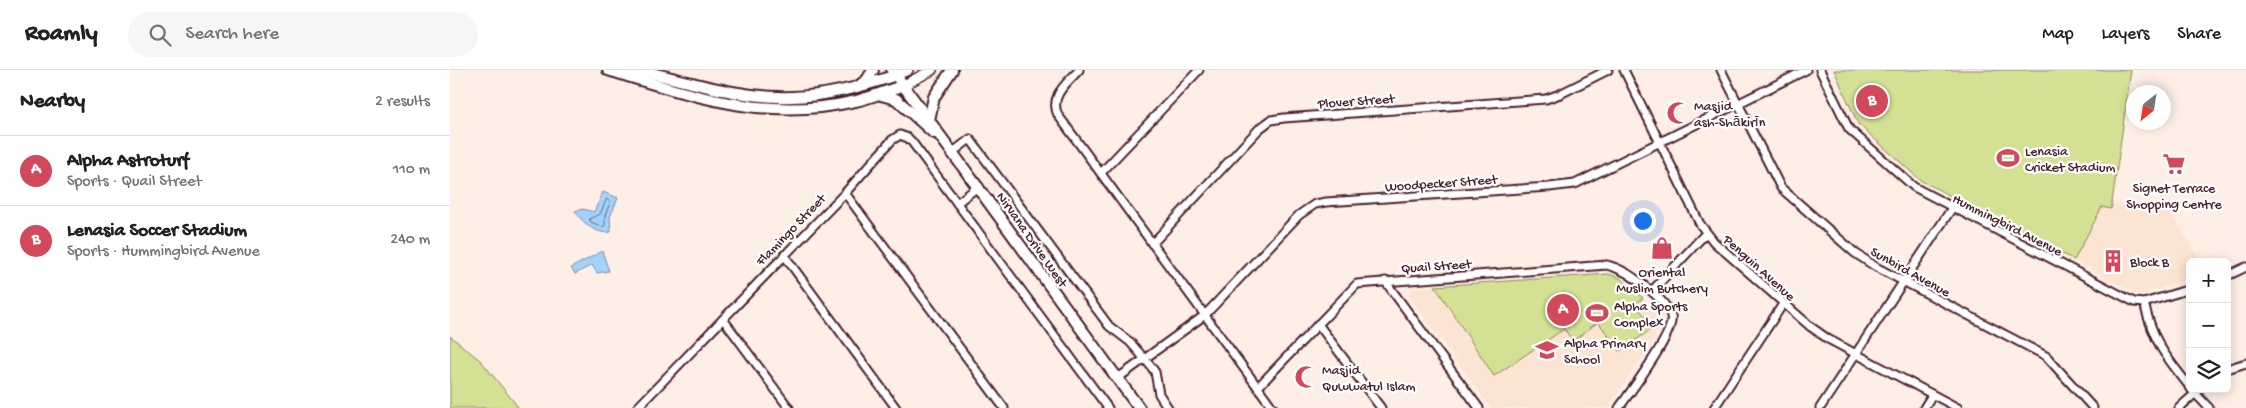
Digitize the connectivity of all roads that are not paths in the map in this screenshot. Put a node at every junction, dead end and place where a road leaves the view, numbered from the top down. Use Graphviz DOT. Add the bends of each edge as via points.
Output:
graph roads {
  1 [pos="608,70"];
  2 [pos="638,70"];
  3 [pos="873,70"];
  4 [pos="908,70"];
  5 [pos="932,70"];
  6 [pos="952,70"];
  7 [pos="1079,70"];
  8 [pos="1199,70"];
  9 [pos="1608,70"];
  10 [pos="1624,70"];
  11 [pos="1721,70"];
  12 [pos="1806,70"];
  13 [pos="1820,70"];
  14 [pos="894,73"];
  15 [pos="904,85"];
  16 [pos="855,89"];
  17 [pos="876,95"];
  18 [pos="1738,103"];
  19 [pos="930,120"];
  20 [pos="1661,142"];
  21 [pos="950,148"];
  22 [pos="1100,174"];
  23 [pos="979,186"];
  24 [pos="845,192"];
  25 [pos="957,202"];
  26 [pos="1952,208"];
  27 [pos="1706,233"];
  28 [pos="1152,244"];
  29 [pos="784,255"];
  30 [pos="2246,267"];
  31 [pos="2231,274"];
  32 [pos="1385,281"];
  33 [pos="1904,283"];
  34 [pos="2186,290"];
  35 [pos="1652,291"];
  36 [pos="1783,304"];
  37 [pos="2144,304"];
  38 [pos="1205,315"];
  39 [pos="723,318"];
  40 [pos="1318,324"];
  41 [pos="1856,354"];
  42 [pos="1145,358"];
  43 [pos="2246,363"];
  44 [pos="2231,368"];
  45 [pos="1118,378"];
  46 [pos="2186,380"];
  47 [pos="1258,387"];
  48 [pos="2192,393"];
  49 [pos="2196,393"];
  50 [pos="1932,394"];
  51 [pos="637,408"];
  52 [pos="789,408"];
  53 [pos="896,408"];
  54 [pos="1004,408"];
  55 [pos="1108,408"];
  56 [pos="1139,408"];
  57 [pos="1168,408"];
  58 [pos="1273,408"];
  59 [pos="1381,408"];
  60 [pos="1479,408"];
  61 [pos="1619,408"];
  62 [pos="1714,408"];
  63 [pos="1820,408"];
  64 [pos="1924,408"];
  65 [pos="1958,408"];
  66 [pos="2093,408"];
  67 [pos="2179,408"];
  68 [pos="2209,408"];
  1 -- 17 [label="main road" via="699,98 766,109 821,107"];
  2 -- 16 [label="main road" via="706,86 770,96 809,96"];
  3 -- 16 [label="main road" via="867,80"];
  4 -- 14 [label="street"];
  5 -- 15 [label="street"];
  6 -- 19 [label="main road" via="934,97"];
  7 -- 22 [label="street" via="1060,91 1055,100 1056,110"];
  8 -- 22 [label="street"];
  9 -- 28 [label="street, Plover Street" via="1546,99 1271,120"];
  10 -- 20 [label="street, Penguin Avenue"];
  11 -- 18 [label="street, Sunbird Avenue"];
  12 -- 18 [label="street, Woodpecker Street"];
  13 -- 26 [label="street, Hummingbird Avenue" via="1852,133 1914,187"];
  14 -- 15 [label="main road, Nirvana Drive West"];
  14 -- 16 [label="main road"];
  15 -- 17 [label="main road"];
  15 -- 19 [label="main road, Nirvana Drive West"];
  17 -- 21 [label="main road" via="896,99"];
  18 -- 20 [label="street, Woodpecker Street"];
  18 -- 33 [label="street, Sunbird Avenue" via="1781,188 1855,253"];
  19 -- 21 [label="main road, Nirvana Drive West"];
  20 -- 27 [label="street, Penguin Avenue"];
  20 -- 38 [label="street, Woodpecker Street" via="1567,186 1315,204 1299,215"];
  21 -- 23 [label="main road, Nirvana Drive West"];
  21 -- 42 [label="street" via="970,139 1109,326"];
  22 -- 28 [label="street"];
  23 -- 25 [label="street"];
  23 -- 45 [label="main road, Nirvana Drive West"];
  24 -- 25 [label="street, Flamingo Street" via="900,135 912,142"];
  24 -- 29 [label="street, Flamingo Street"];
  24 -- 54 [label="street"];
  25 -- 55 [label="street"];
  26 -- 33 [label="street"];
  26 -- 37 [label="street, Hummingbird Avenue" via="2125,298"];
  27 -- 35 [label="street"];
  27 -- 36 [label="street, Penguin Avenue"];
  28 -- 38 [label="street"];
  29 -- 39 [label="street, Flamingo Street"];
  29 -- 53 [label="street"];
  30 -- 31 [label="street"];
  32 -- 35 [label="street, Quail Street" via="1607,265 1624,270"];
  32 -- 40 [label="street, Quail Street" via="1357,284"];
  32 -- 60 [label="street"];
  33 -- 41 [label="street"];
  33 -- 66 [label="street, Sunbird Avenue" via="2046,356"];
  34 -- 37 [label="street"];
  35 -- 61 [label="street, Quail Street" via="1671,315 1670,329"];
  36 -- 41 [label="street, Penguin Avenue" via="1828,339"];
  36 -- 62 [label="street"];
  37 -- 46 [label="street" via="2154,338"];
  38 -- 42 [label="street, Woodpecker Street"];
  38 -- 47 [label="street"];
  39 -- 51 [label="street, Flamingo Street"];
  39 -- 52 [label="street"];
  40 -- 47 [label="street, Quail Street"];
  40 -- 59 [label="street"];
  41 -- 50 [label="street, Penguin Avenue"];
  41 -- 63 [label="street"];
  42 -- 45 [label="street, Woodpecker Street"];
  42 -- 57 [label="street" via="1155,372 1159,394"];
  43 -- 44 [label="street"];
  45 -- 56 [label="main road, Nirvana Drive West"];
  47 -- 58 [label="street"];
  48 -- 67 [label="street"];
  49 -- 68 [label="street"];
  50 -- 64 [label="street"];
  50 -- 65 [label="street, Penguin Avenue"];
}
